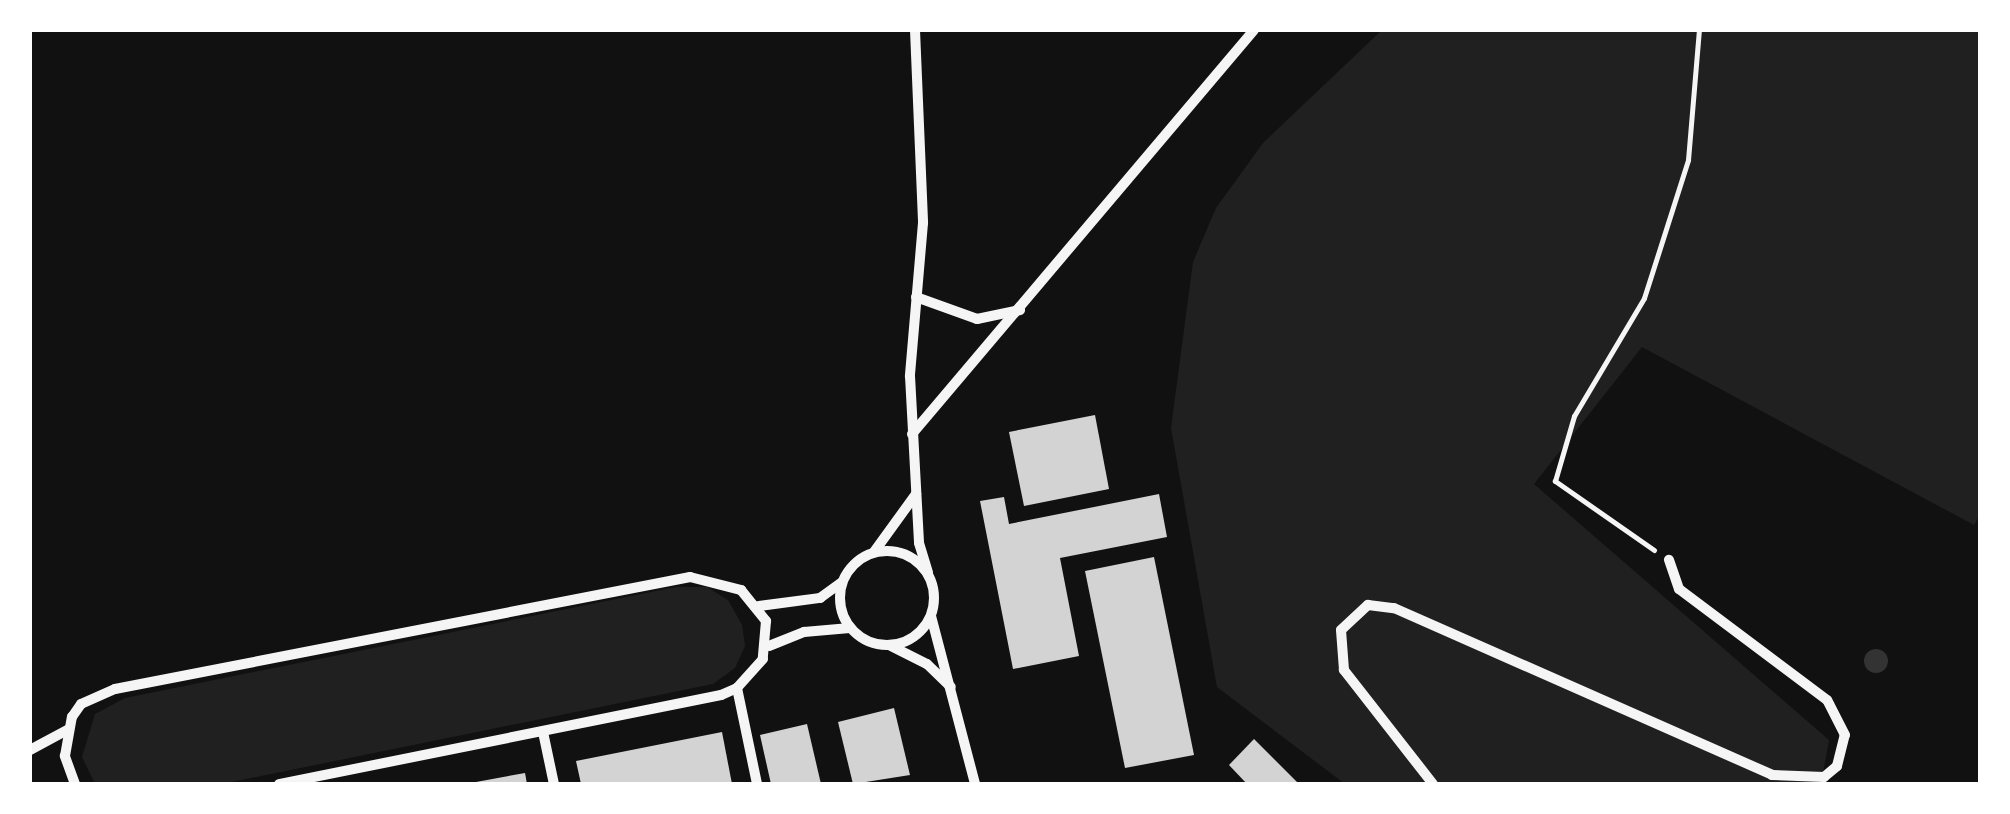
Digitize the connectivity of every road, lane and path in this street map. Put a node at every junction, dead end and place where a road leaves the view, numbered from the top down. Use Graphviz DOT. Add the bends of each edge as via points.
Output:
graph roads {
  1 [pos="915,30"];
  2 [pos="1254,30"];
  3 [pos="1700,30"];
  4 [pos="916,297"];
  5 [pos="1021,310"];
  6 [pos="912,434"];
  7 [pos="917,493"];
  8 [pos="874,552"];
  9 [pos="1669,560"];
  10 [pos="928,573"];
  11 [pos="842,582"];
  12 [pos="758,606"];
  13 [pos="932,616"];
  14 [pos="850,628"];
  15 [pos="889,645"];
  16 [pos="769,646"];
  17 [pos="737,688"];
  18 [pos="955,691"];
  19 [pos="67,730"];
  20 [pos="543,732"];
  21 [pos="30,750"];
  22 [pos="345,770"];
  23 [pos="75,784"];
  24 [pos="279,784"];
  25 [pos="348,784"];
  26 [pos="554,784"];
  27 [pos="757,784"];
  28 [pos="975,784"];
  29 [pos="1433,784"];
  1 -- 4 [label="street" via="923,223"];
  2 -- 5 [label="street"];
  3 -- 9 [label="path" via="1688,160 1644,298 1574,416 1555,481"];
  4 -- 5 [label="street" via="978,319"];
  4 -- 6 [label="street"];
  5 -- 6 [label="street"];
  6 -- 7 [label="street"];
  7 -- 8 [label="street"];
  7 -- 10 [label="street"];
  8 -- 10 [label="street" via="904,553"];
  8 -- 11 [label="street"];
  9 -- 29 [label="street" via="1679,589 1827,700 1845,735 1837,766 1824,777 1772,776 1394,608 1368,605 1341,630 1344,670"];
  10 -- 13 [label="street"];
  11 -- 12 [label="street" via="820,598"];
  11 -- 14 [label="street" via="842,614"];
  12 -- 16 [label="street"];
  12 -- 19 [label="street" via="730,584 690,577 114,689 81,704"];
  13 -- 15 [label="street" via="910,640"];
  13 -- 18 [label="street"];
  14 -- 15 [label="street"];
  14 -- 16 [label="street" via="804,632"];
  15 -- 18 [label="street" via="927,664"];
  16 -- 17 [label="street"];
  17 -- 20 [label="street"];
  17 -- 27 [label="street"];
  18 -- 28 [label="street"];
  19 -- 21 [label="street"];
  19 -- 23 [label="street"];
  20 -- 22 [label="street"];
  20 -- 26 [label="street"];
  22 -- 24 [label="street"];
  22 -- 25 [label="street"];
}
